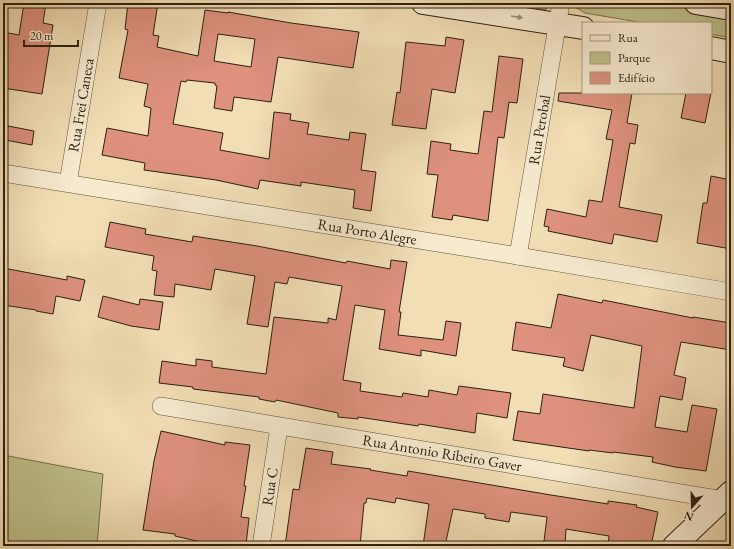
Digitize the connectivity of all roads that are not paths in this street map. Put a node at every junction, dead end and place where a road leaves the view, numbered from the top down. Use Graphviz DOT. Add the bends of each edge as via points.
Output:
graph roads {
  1 [pos="98,3"];
  2 [pos="423,3"];
  3 [pos="696,3"];
  4 [pos="731,9"];
  5 [pos="560,13"];
  6 [pos="582,27"];
  7 [pos="712,48"];
  8 [pos="731,52"];
  9 [pos="3,173"];
  10 [pos="68,183"];
  11 [pos="518,256"];
  12 [pos="731,292"];
  13 [pos="161,406"];
  14 [pos="279,427"];
  15 [pos="727,496"];
  16 [pos="261,546"];
  17 [pos="674,546"];
  1 -- 10 [label="street, Rua Frei Caneca"];
  2 -- 5 [label="main road, one-way"];
  3 -- 4 [label="main road"];
  5 -- 6 [label="main road"];
  5 -- 11 [label="street, Rua Perobal"];
  7 -- 8 [label="main road"];
  9 -- 10 [label="street, Rua Porto Alegre"];
  10 -- 11 [label="street, Rua Porto Alegre"];
  11 -- 12 [label="street, Rua Porto Alegre"];
  13 -- 14 [label="street, Rua Antonio Ribeiro Gaver"];
  14 -- 15 [label="street, Rua Antonio Ribeiro Gaver"];
  14 -- 16 [label="street, Rua C"];
  15 -- 17 [label="main road"];
}
